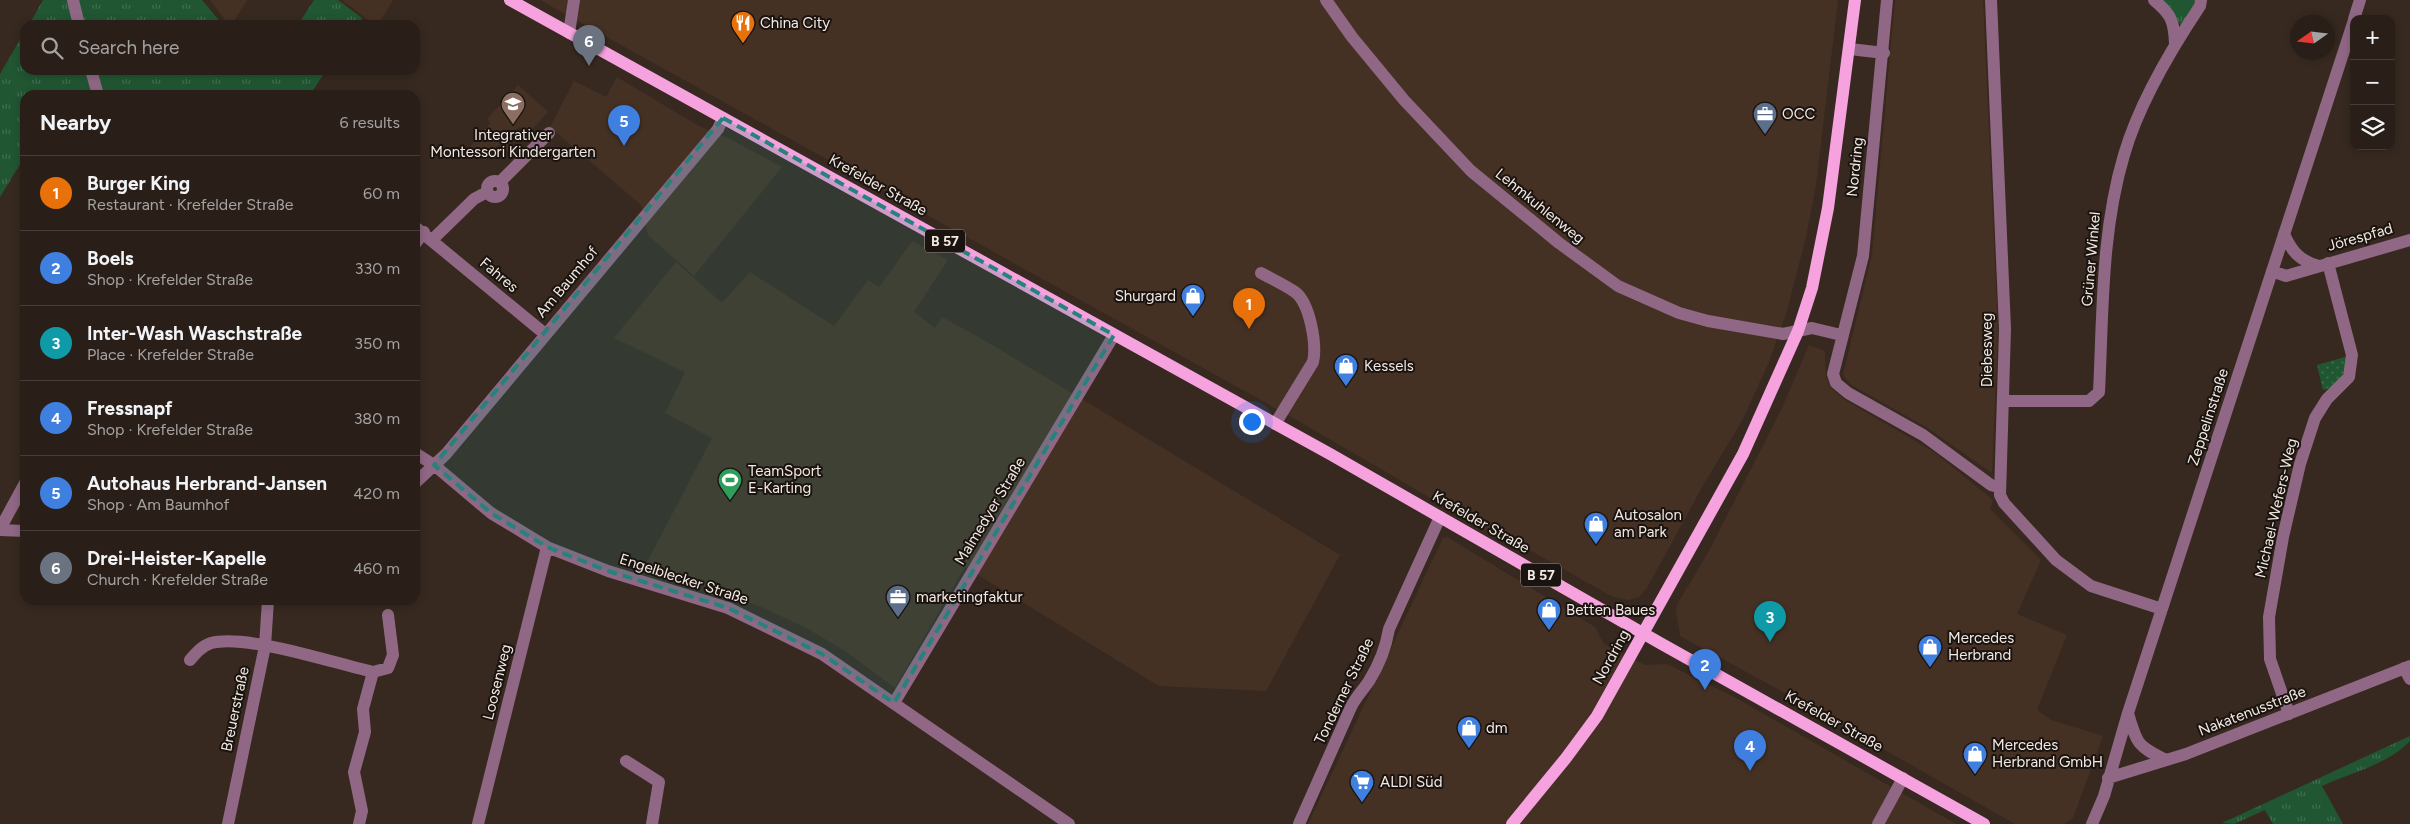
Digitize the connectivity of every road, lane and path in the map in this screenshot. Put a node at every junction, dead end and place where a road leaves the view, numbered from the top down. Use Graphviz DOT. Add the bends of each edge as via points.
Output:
graph roads {
  1 [pos="73,0"];
  2 [pos="510,0"];
  3 [pos="574,0"];
  4 [pos="1326,0"];
  5 [pos="1855,0"];
  6 [pos="1888,0"];
  7 [pos="1991,0"];
  8 [pos="2154,0"];
  9 [pos="2201,0"];
  10 [pos="2360,0"];
  11 [pos="2355,15"];
  12 [pos="78,20"];
  13 [pos="2350,31"];
  14 [pos="570,33"];
  15 [pos="2176,43"];
  16 [pos="1850,49"];
  17 [pos="1884,53"];
  18 [pos="92,75"];
  19 [pos="97,90"];
  20 [pos="723,118"];
  21 [pos="549,133"];
  22 [pos="424,233"];
  23 [pos="2284,234"];
  24 [pos="2410,240"];
  25 [pos="2324,264"];
  26 [pos="2272,270"];
  27 [pos="1261,273"];
  28 [pos="1798,331"];
  29 [pos="545,334"];
  30 [pos="1114,335"];
  31 [pos="1841,335"];
  32 [pos="2003,401"];
  33 [pos="1275,424"];
  34 [pos="420,456"];
  35 [pos="434,465"];
  36 [pos="420,478"];
  37 [pos="1998,487"];
  38 [pos="20,493"];
  39 [pos="1440,517"];
  40 [pos="0,530"];
  41 [pos="20,531"];
  42 [pos="547,547"];
  43 [pos="268,605"];
  44 [pos="2162,609"];
  45 [pos="388,615"];
  46 [pos="1643,633"];
  47 [pos="264,646"];
  48 [pos="190,660"];
  49 [pos="2408,671"];
  50 [pos="373,672"];
  51 [pos="894,703"];
  52 [pos="2128,713"];
  53 [pos="2289,714"];
  54 [pos="2166,760"];
  55 [pos="626,762"];
  56 [pos="1903,778"];
  57 [pos="2108,778"];
  58 [pos="2104,796"];
  59 [pos="228,824"];
  60 [pos="359,824"];
  61 [pos="478,824"];
  62 [pos="652,824"];
  63 [pos="1070,824"];
  64 [pos="1298,824"];
  65 [pos="1512,824"];
  66 [pos="1878,824"];
  67 [pos="1984,824"];
  68 [pos="2082,824"];
  69 [pos="2092,824"];
  1 -- 12 [label="street"];
  2 -- 14 [label="main road, Krefelder Straße / B 57"];
  3 -- 14 [label="street"];
  4 -- 28 [label="street, Lehmkuhlenweg" via="1404,100 1471,171 1559,244 1618,286 1674,311 1708,321 1783,334"];
  5 -- 16 [label="main road, Nordring"];
  6 -- 17 [label="street, Nordring"];
  7 -- 32 [label="street, Diebesweg" via="2005,329"];
  8 -- 15 [label="street" via="2166,10 2175,25"];
  9 -- 15 [label="street, Grüner Winkel"];
  10 -- 11 [label="street, Zeppelinstraße"];
  13 -- 23 [label="street, Zeppelinstraße"];
  14 -- 20 [label="main road, Krefelder Straße / B 57"];
  15 -- 32 [label="street, Grüner Winkel" via="2136,121 2115,194 2104,273 2099,392 2089,401"];
  16 -- 17 [label="street"];
  16 -- 28 [label="main road, Nordring" via="1828,208 1812,288"];
  17 -- 31 [label="street, Nordring" via="1863,256"];
  18 -- 19 [label="street"];
  20 -- 29 [label="street, Am Baumhof" via="718,129"];
  20 -- 30 [label="main road, Krefelder Straße / B 57"];
  21 -- 22 [label="street" via="500,182 490,182 487,192"];
  22 -- 29 [label="street, Fahres"];
  23 -- 25 [label="street, Jörespfad" via="2304,262"];
  23 -- 26 [label="street, Zeppelinstraße"];
  24 -- 25 [label="street, Jörespfad"];
  25 -- 26 [label="street, Jörespfad" via="2286,276"];
  25 -- 53 [label="street, Michael-Wefers-Weg" via="2352,355 2349,377 2327,399 2315,418 2300,464 2283,537 2269,618 2270,659"];
  26 -- 44 [label="street, Zeppelinstraße"];
  27 -- 33 [label="street" via="1296,293 1304,303 1314,341 1313,362"];
  28 -- 31 [label="street" via="1812,328"];
  28 -- 46 [label="main road, Nordring" via="1743,454"];
  29 -- 35 [label="street, Am Baumhof"];
  30 -- 33 [label="main road, Krefelder Straße / B 57"];
  30 -- 51 [label="street, Malmedyer Straße"];
  31 -- 37 [label="street, Nordring" via="1833,374 1841,388 1924,435"];
  32 -- 37 [label="street, Diebesweg"];
  33 -- 39 [label="main road, Krefelder Straße / B 57"];
  34 -- 35 [label="street, Engelblecker Straße"];
  35 -- 36 [label="street"];
  35 -- 42 [label="street, Engelblecker Straße" via="491,513"];
  37 -- 44 [label="street" via="2004,503 2056,560 2091,586"];
  38 -- 40 [label="street"];
  39 -- 46 [label="main road, Krefelder Straße / B 57"];
  39 -- 64 [label="street, Tonderner Straße" via="1389,629 1386,646 1369,682 1351,707"];
  40 -- 41 [label="street"];
  42 -- 51 [label="street, Engelblecker Straße" via="608,571 728,608 822,654"];
  42 -- 61 [label="street, Loosenweg"];
  43 -- 47 [label="street, Breuerstraße"];
  44 -- 52 [label="street, Zeppelinstraße"];
  45 -- 50 [label="street" via="392,655 388,668"];
  46 -- 56 [label="main road, Krefelder Straße"];
  46 -- 65 [label="main road, Nordring" via="1597,716"];
  47 -- 48 [label="street" via="245,642 210,644 198,650"];
  47 -- 50 [label="street"];
  47 -- 59 [label="street, Breuerstraße"];
  49 -- 53 [label="street, Nakatenusstraße"];
  50 -- 60 [label="street" via="363,709 365,732 354,772 362,811"];
  51 -- 63 [label="street, Engelblecker Straße"];
  52 -- 54 [label="street" via="2134,736 2142,748"];
  52 -- 57 [label="street, Zeppelinstraße"];
  53 -- 54 [label="street, Nakatenusstraße"];
  54 -- 57 [label="street, Nakatenusstraße"];
  55 -- 62 [label="street" via="659,782"];
  56 -- 66 [label="street"];
  56 -- 67 [label="main road, Krefelder Straße"];
  57 -- 58 [label="street, Zeppelinstraße"];
  58 -- 68 [label="street"];
  58 -- 69 [label="street, Zeppelinstraße"];
}
